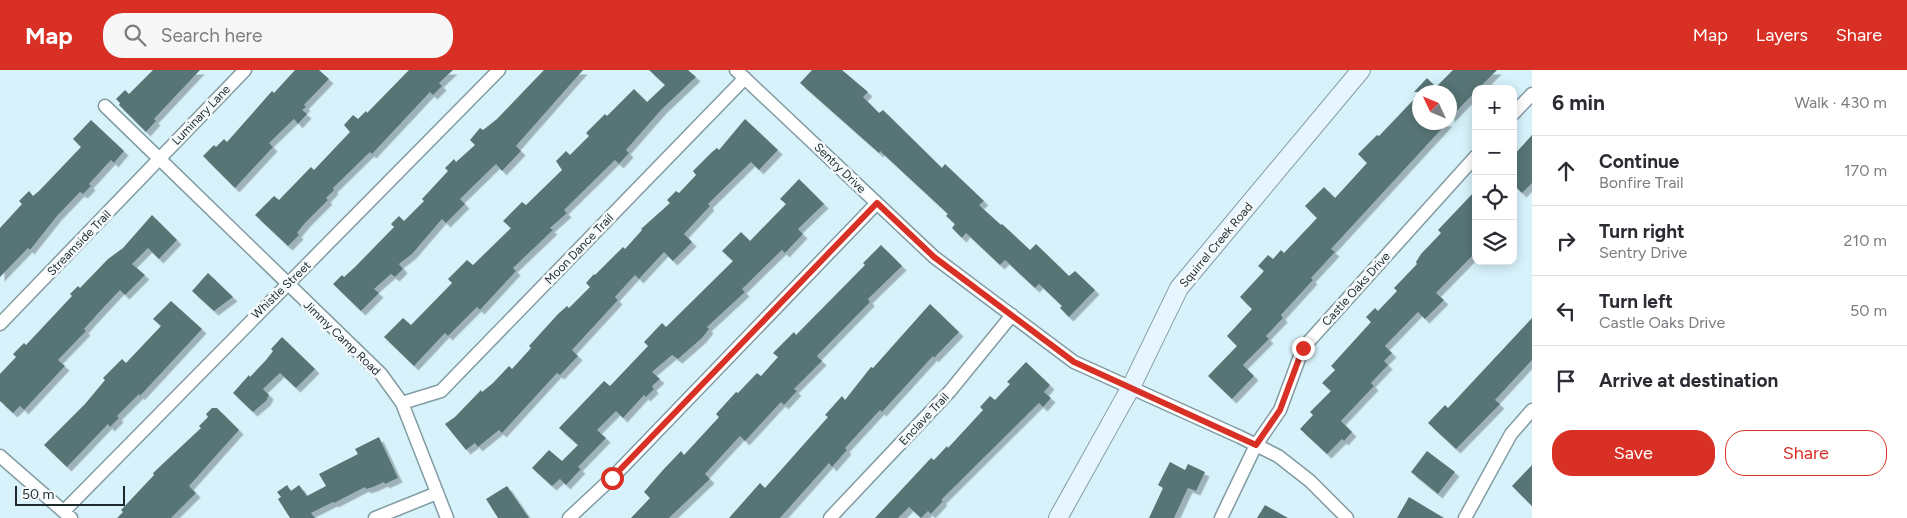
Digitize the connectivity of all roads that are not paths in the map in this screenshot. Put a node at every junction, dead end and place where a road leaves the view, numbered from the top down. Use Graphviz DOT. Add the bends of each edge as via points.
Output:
graph roads {
  1 [pos="244,70"];
  2 [pos="499,70"];
  3 [pos="1361,70"];
  4 [pos="741,74"];
  5 [pos="1532,94"];
  6 [pos="105,106"];
  7 [pos="1517,110"];
  8 [pos="1472,160"];
  9 [pos="158,161"];
  10 [pos="877,203"];
  11 [pos="286,283"];
  12 [pos="1012,315"];
  13 [pos="0,324"];
  14 [pos="1131,388"];
  15 [pos="402,404"];
  16 [pos="1532,410"];
  17 [pos="1256,445"];
  18 [pos="0,456"];
  19 [pos="437,493"];
  20 [pos="67,514"];
  21 [pos="375,518"];
  22 [pos="447,518"];
  23 [pos="570,518"];
  24 [pos="830,518"];
  25 [pos="1058,518"];
  26 [pos="1221,518"];
  27 [pos="1347,518"];
  28 [pos="1465,518"];
  1 -- 9 [label="street, Luminary Lane"];
  2 -- 11 [label="street, Whistle Street" via="311,262"];
  3 -- 14 [label="street, Squirrel Creek Road" via="1179,288"];
  4 -- 10 [label="street, Sentry Drive"];
  4 -- 15 [label="street, Moon Dance Trail" via="441,391"];
  5 -- 7 [label="street"];
  6 -- 9 [label="street, Jimmy Camp Road"];
  8 -- 17 [label="street, Castle Oaks Drive" via="1303,348 1280,410"];
  9 -- 11 [label="street, Jimmy Camp Road"];
  9 -- 13 [label="street, Streamside Trail"];
  10 -- 12 [label="street, Sentry Drive" via="934,257"];
  10 -- 23 [label="street"];
  11 -- 15 [label="street, Jimmy Camp Road" via="381,374"];
  11 -- 20 [label="street, Whistle Street"];
  12 -- 14 [label="street, Sentry Drive" via="1074,362"];
  12 -- 24 [label="street, Enclave Trail" via="950,391"];
  14 -- 17 [label="street, Sentry Drive"];
  14 -- 25 [label="street, Squirrel Creek Road"];
  15 -- 19 [label="street, Jimmy Camp Road"];
  16 -- 28 [label="street" via="1511,434"];
  17 -- 26 [label="street, Castle Oaks Drive"];
  17 -- 27 [label="street, Sentry Drive" via="1278,456 1310,481"];
  18 -- 20 [label="street"];
  19 -- 21 [label="street"];
  19 -- 22 [label="street, Jimmy Camp Road"];
}
